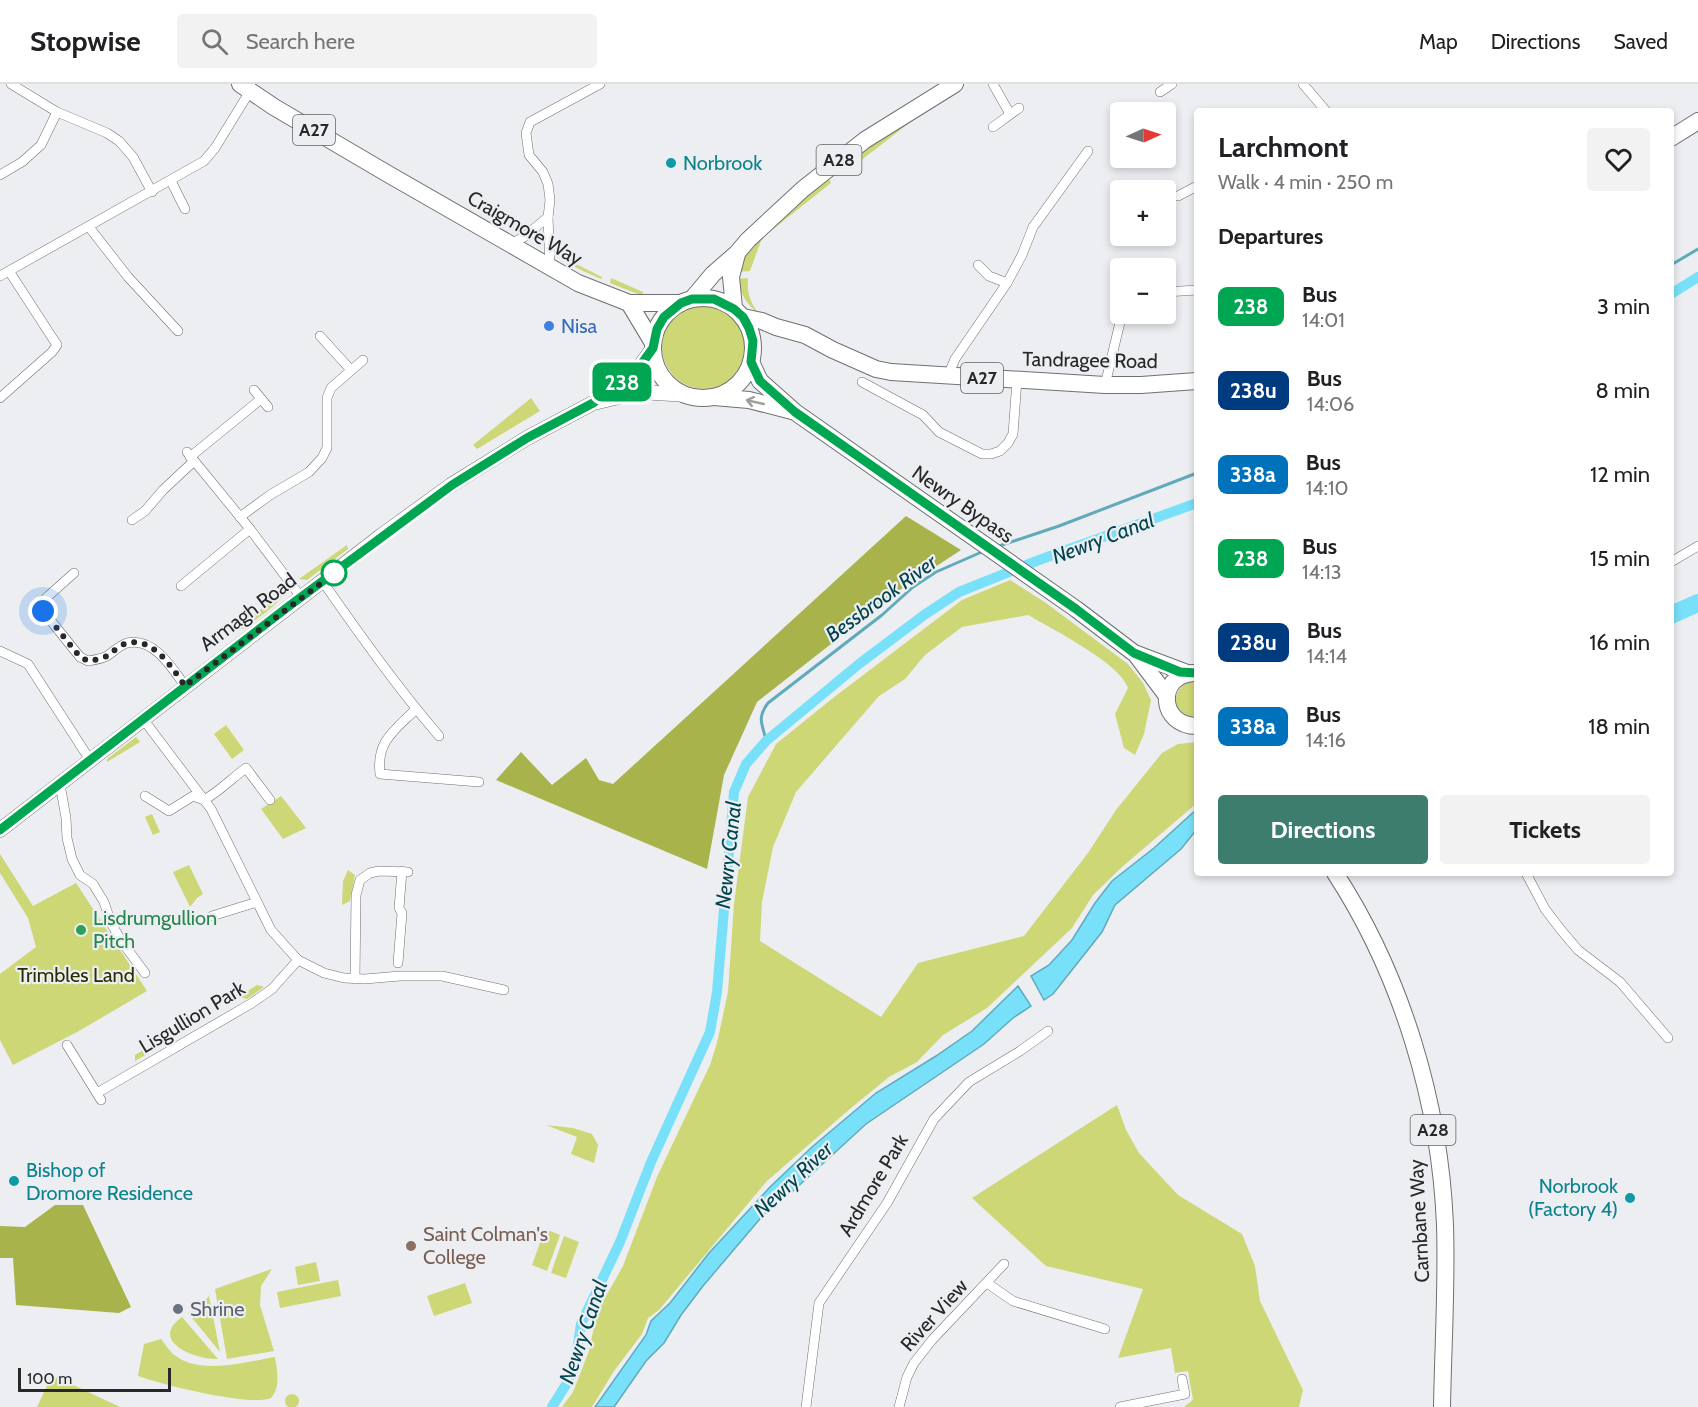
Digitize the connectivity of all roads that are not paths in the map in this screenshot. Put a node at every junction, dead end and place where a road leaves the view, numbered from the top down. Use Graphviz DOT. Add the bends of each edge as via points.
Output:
graph roads {
  1 [pos="11,84"];
  2 [pos="600,84"];
  3 [pos="955,84"];
  4 [pos="993,84"];
  5 [pos="1172,84"];
  6 [pos="1303,84"];
  7 [pos="245,87"];
  8 [pos="1160,92"];
  9 [pos="1019,108"];
  10 [pos="1322,108"];
  11 [pos="57,112"];
  12 [pos="1010,114"];
  13 [pos="1698,121"];
  14 [pos="993,127"];
  15 [pos="1674,136"];
  16 [pos="1088,151"];
  17 [pos="0,175"];
  18 [pos="171,181"];
  19 [pos="1194,188"];
  20 [pos="152,192"];
  21 [pos="1178,196"];
  22 [pos="185,209"];
  23 [pos="548,217"];
  24 [pos="88,227"];
  25 [pos="510,244"];
  26 [pos="737,253"];
  27 [pos="978,265"];
  28 [pos="550,267"];
  29 [pos="9,271"];
  30 [pos="0,276"];
  31 [pos="1007,283"];
  32 [pos="1194,290"];
  33 [pos="1176,291"];
  34 [pos="686,301"];
  35 [pos="629,303"];
  36 [pos="739,313"];
  37 [pos="1120,324"];
  38 [pos="776,327"];
  39 [pos="178,331"];
  40 [pos="320,336"];
  41 [pos="753,341"];
  42 [pos="653,345"];
  43 [pos="363,360"];
  44 [pos="751,362"];
  45 [pos="351,370"];
  46 [pos="948,376"];
  47 [pos="1017,380"];
  48 [pos="1194,381"];
  49 [pos="862,382"];
  50 [pos="1105,385"];
  51 [pos="254,390"];
  52 [pos="688,395"];
  53 [pos="714,397"];
  54 [pos="0,398"];
  55 [pos="261,399"];
  56 [pos="593,403"];
  57 [pos="268,407"];
  58 [pos="795,412"];
  59 [pos="190,457"];
  60 [pos="240,517"];
  61 [pos="132,520"];
  62 [pos="250,529"];
  63 [pos="1698,546"];
  64 [pos="1674,560"];
  65 [pos="74,573"];
  66 [pos="323,582"];
  67 [pos="181,586"];
  68 [pos="301,597"];
  69 [pos="0,651"];
  70 [pos="1134,653"];
  71 [pos="1192,673"];
  72 [pos="185,686"];
  73 [pos="1167,696"];
  74 [pos="416,709"];
  75 [pos="143,719"];
  76 [pos="1194,726"];
  77 [pos="439,736"];
  78 [pos="90,760"];
  79 [pos="479,782"];
  80 [pos="60,784"];
  81 [pos="145,796"];
  82 [pos="204,800"];
  83 [pos="270,800"];
  84 [pos="0,830"];
  85 [pos="1337,876"];
  86 [pos="1528,876"];
  87 [pos="257,902"];
  88 [pos="212,916"];
  89 [pos="298,960"];
  90 [pos="398,963"];
  91 [pos="145,973"];
  92 [pos="355,979"];
  93 [pos="504,990"];
  94 [pos="1048,1031"];
  95 [pos="1668,1038"];
  96 [pos="67,1045"];
  97 [pos="1004,1264"];
  98 [pos="987,1283"];
  99 [pos="1105,1329"];
  100 [pos="1182,1379"];
  101 [pos="1176,1396"];
  102 [pos="806,1407"];
  103 [pos="899,1407"];
  104 [pos="1120,1407"];
  105 [pos="1177,1407"];
  106 [pos="1442,1407"];
  1 -- 11 [label="street"];
  2 -- 23 [label="street" via="530,122 526,133 529,155 548,184"];
  3 -- 26 [label="highway, A28" via="840,159 766,222"];
  4 -- 12 [label="street"];
  5 -- 8 [label="street"];
  6 -- 10 [label="street"];
  7 -- 18 [label="street" via="215,148 204,161"];
  7 -- 25 [label="highway, Craigmore Way / A27"];
  9 -- 12 [label="street"];
  11 -- 17 [label="street" via="41,145"];
  11 -- 20 [label="street" via="119,141 133,157"];
  12 -- 14 [label="street"];
  13 -- 15 [label="highway"];
  16 -- 31 [label="street" via="1033,227"];
  18 -- 20 [label="street"];
  18 -- 22 [label="street"];
  19 -- 21 [label="street"];
  20 -- 24 [label="street"];
  23 -- 25 [label="street"];
  23 -- 28 [label="street"];
  24 -- 29 [label="street"];
  24 -- 39 [label="street"];
  25 -- 28 [label="highway, Craigmore Way / A27"];
  26 -- 34 [label="highway, A28"];
  26 -- 36 [label="highway" via="731,278"];
  27 -- 31 [label="street" via="989,276"];
  28 -- 35 [label="highway, Craigmore Way / A27"];
  29 -- 30 [label="street"];
  29 -- 54 [label="street" via="57,345"];
  31 -- 46 [label="street" via="955,359"];
  32 -- 33 [label="street"];
  34 -- 35 [label="highway, Craigmore Way / A27"];
  34 -- 36 [label="highway" via="714,299"];
  34 -- 42 [label="highway, A28" via="664,317"];
  35 -- 42 [label="highway"];
  36 -- 38 [label="highway, Tandragee Road / A27"];
  36 -- 41 [label="highway"];
  37 -- 50 [label="street"];
  38 -- 41 [label="highway" via="765,330"];
  38 -- 46 [label="highway, Tandragee Road / A27" via="805,335 876,369"];
  40 -- 45 [label="street"];
  41 -- 44 [label="highway"];
  42 -- 52 [label="highway" via="665,381"];
  42 -- 56 [label="main road, Armagh Road" via="635,373"];
  43 -- 45 [label="street"];
  44 -- 53 [label="highway" via="741,380"];
  44 -- 58 [label="highway" via="760,381"];
  45 -- 60 [label="street" via="331,388 327,398 327,448 322,458 309,472"];
  46 -- 47 [label="highway, Tandragee Road / A27"];
  47 -- 49 [label="street" via="1013,434 1000,451 982,454 939,432 923,415"];
  47 -- 50 [label="highway, Tandragee Road / A27"];
  48 -- 50 [label="highway, Tandragee Road / A27"];
  51 -- 55 [label="street"];
  52 -- 53 [label="highway"];
  52 -- 56 [label="main road, Armagh Road" via="640,392"];
  58 -- 53 [label="highway, one-way" via="749,400"];
  55 -- 57 [label="street"];
  55 -- 59 [label="street"];
  56 -- 66 [label="main road, Armagh Road" via="452,485"];
  58 -- 70 [label="highway, Newry Bypass"];
  59 -- 60 [label="street"];
  59 -- 61 [label="street" via="145,511"];
  60 -- 62 [label="street"];
  62 -- 67 [label="street"];
  62 -- 68 [label="street"];
  63 -- 64 [label="street"];
  65 -- 72 [label="street" via="46,598 43,611 80,657 88,661 126,644 142,643 169,664"];
  66 -- 68 [label="main road, Armagh Road"];
  66 -- 74 [label="street"];
  68 -- 72 [label="main road, Armagh Road"];
  69 -- 78 [label="street" via="28,664"];
  70 -- 71 [label="highway"];
  70 -- 73 [label="highway"];
  71 -- 73 [label="highway" via="1173,681"];
  72 -- 75 [label="main road, Armagh Road"];
  73 -- 76 [label="highway" via="1174,718"];
  74 -- 77 [label="street"];
  74 -- 79 [label="street" via="386,739 380,751 380,774"];
  75 -- 78 [label="main road, Armagh Road"];
  75 -- 82 [label="street"];
  78 -- 80 [label="main road, Armagh Road"];
  80 -- 84 [label="main road, Armagh Road"];
  80 -- 91 [label="street" via="72,859 80,875 93,884 122,942"];
  81 -- 82 [label="street" via="169,811 193,796"];
  82 -- 83 [label="street" via="246,768"];
  82 -- 87 [label="street"];
  85 -- 106 [label="highway, Carnbane Way / A28" via="1397,997 1428,1099 1445,1226"];
  86 -- 95 [label="street" via="1545,909 1578,950 1626,988"];
  87 -- 88 [label="street"];
  87 -- 89 [label="street" via="271,930"];
  89 -- 92 [label="street" via="324,973"];
  89 -- 96 [label="street, Lisgullion Park" via="272,989 252,1003 99,1096"];
  90 -- 92 [label="street" via="402,914 399,908 405,871 370,873 360,880 356,895"];
  92 -- 93 [label="street" via="442,976"];
  94 -- 102 [label="street, Ardmore Park" via="969,1082 934,1119 887,1203 819,1303"];
  97 -- 98 [label="street, River View"];
  98 -- 99 [label="street, River View" via="1013,1301"];
  98 -- 103 [label="street, River View" via="914,1363"];
  100 -- 101 [label="street" via="1185,1394"];
  101 -- 104 [label="street"];
  101 -- 105 [label="street"];
}
